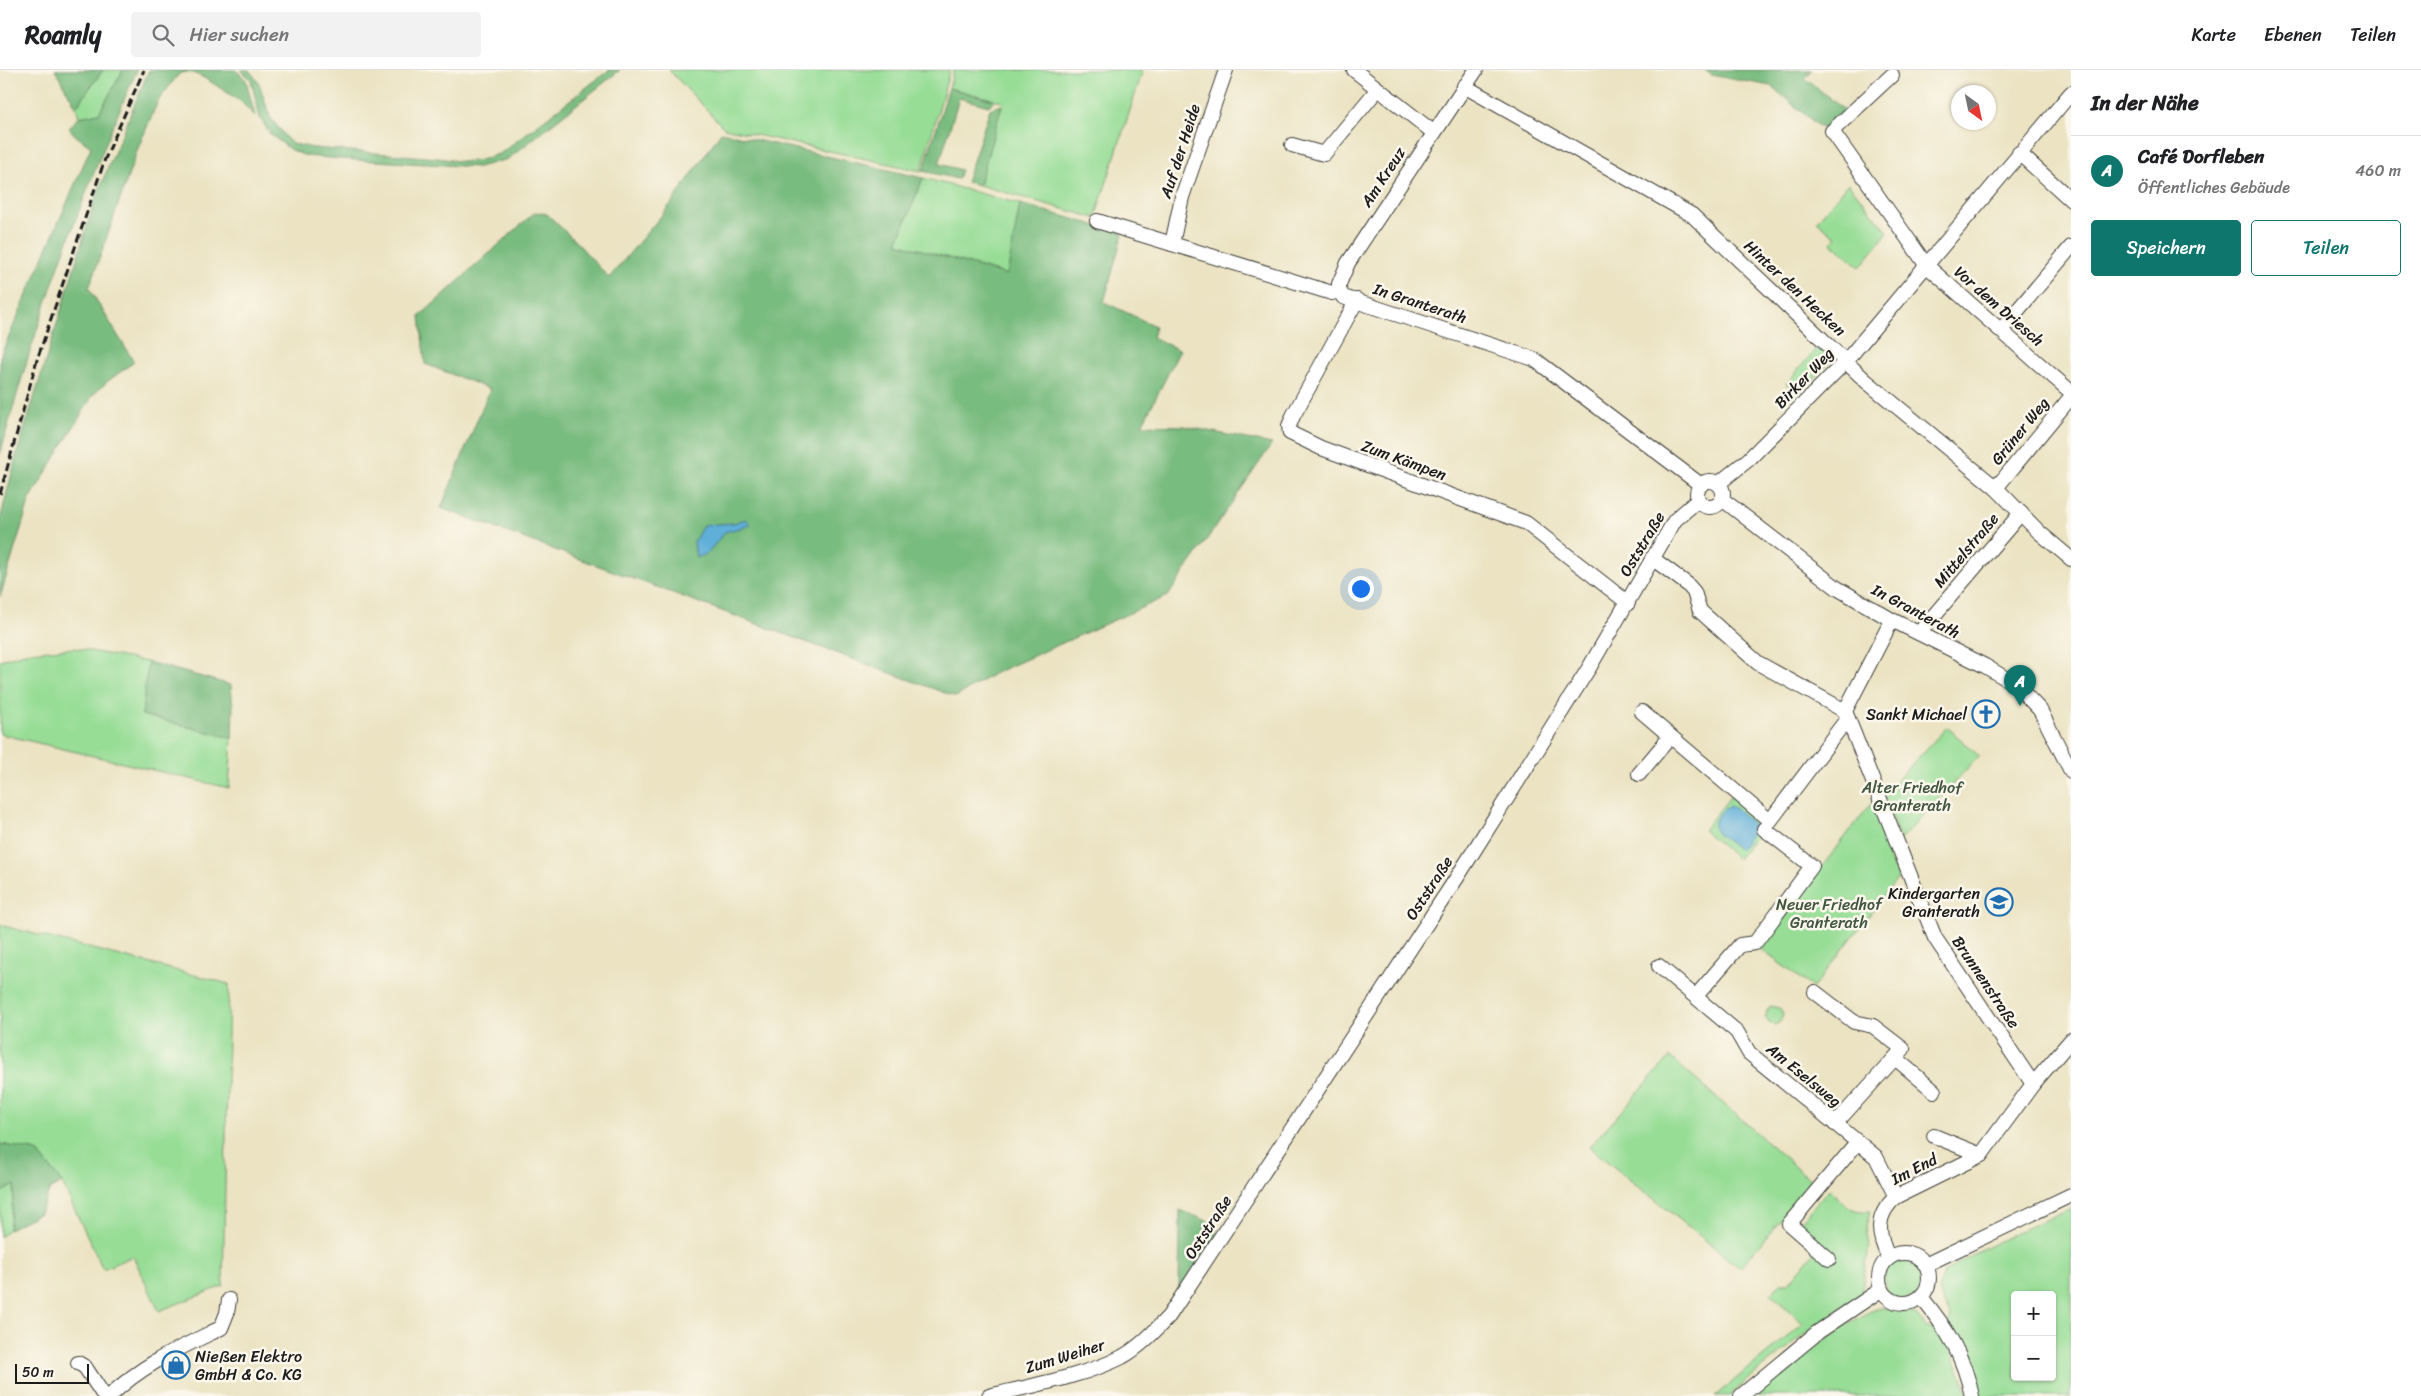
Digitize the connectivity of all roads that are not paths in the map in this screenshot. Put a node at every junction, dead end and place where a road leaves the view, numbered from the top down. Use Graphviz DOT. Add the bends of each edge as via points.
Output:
graph roads {
  1 [pos="1226,70"];
  2 [pos="1354,70"];
  3 [pos="1476,70"];
  4 [pos="1892,76"];
  5 [pos="1464,86"];
  6 [pos="1377,90"];
  7 [pos="2071,93"];
  8 [pos="1433,132"];
  9 [pos="1292,144"];
  10 [pos="2019,154"];
  11 [pos="2071,200"];
  12 [pos="1097,222"];
  13 [pos="1172,244"];
  14 [pos="2071,247"];
  15 [pos="1927,266"];
  16 [pos="1339,290"];
  17 [pos="1357,300"];
  18 [pos="2001,330"];
  19 [pos="1846,360"];
  20 [pos="2071,392"];
  21 [pos="2071,397"];
  22 [pos="1718,484"];
  23 [pos="1701,485"];
  24 [pos="1996,488"];
  25 [pos="1722,499"];
  26 [pos="1698,500"];
  27 [pos="2021,513"];
  28 [pos="1652,558"];
  29 [pos="2071,559"];
  30 [pos="1628,603"];
  31 [pos="1892,620"];
  32 [pos="1918,633"];
  33 [pos="1642,712"];
  34 [pos="1846,715"];
  35 [pos="1670,737"];
  36 [pos="2071,771"];
  37 [pos="1639,774"];
  38 [pos="1764,829"];
  39 [pos="1659,966"];
  40 [pos="1815,992"];
  41 [pos="1696,996"];
  42 [pos="2071,1040"];
  43 [pos="1895,1058"];
  44 [pos="2033,1084"];
  45 [pos="1934,1091"];
  46 [pos="1835,1124"];
  47 [pos="1934,1136"];
  48 [pos="1858,1142"];
  49 [pos="1981,1155"];
  50 [pos="2071,1194"];
  51 [pos="1896,1197"];
  52 [pos="1889,1258"];
  53 [pos="1829,1259"];
  54 [pos="1925,1265"];
  55 [pos="1882,1289"];
  56 [pos="1185,1294"];
  57 [pos="1921,1297"];
  58 [pos="229,1300"];
  59 [pos="78,1362"];
  60 [pos="104,1396"];
  61 [pos="110,1396"];
  62 [pos="989,1396"];
  63 [pos="1741,1396"];
  64 [pos="1972,1396"];
  1 -- 13 [label="street, Auf der Heide" via="1182,197"];
  2 -- 6 [label="street"];
  3 -- 5 [label="street, Am Kreuz"];
  4 -- 15 [label="street" via="1832,131"];
  5 -- 8 [label="street, Am Kreuz"];
  5 -- 19 [label="street, Hinter den Hecken" via="1692,215"];
  6 -- 8 [label="street"];
  6 -- 9 [label="street" via="1324,154"];
  7 -- 10 [label="street, Birker Weg"];
  8 -- 16 [label="street, Am Kreuz" via="1348,263"];
  10 -- 11 [label="street"];
  10 -- 15 [label="street, Birker Weg"];
  12 -- 13 [label="street, In Granterath"];
  13 -- 16 [label="street, In Granterath" via="1332,293"];
  14 -- 18 [label="street"];
  15 -- 18 [label="street, Vor dem Driesch"];
  15 -- 19 [label="street, Birker Weg"];
  16 -- 17 [label="street, In Granterath" via="1343,297"];
  17 -- 23 [label="street, In Granterath" via="1534,359"];
  17 -- 30 [label="street, Zum Kämpen" via="1293,416 1290,433 1321,448 1526,523"];
  18 -- 20 [label="street, Vor dem Driesch"];
  19 -- 22 [label="street, Birker Weg" via="1749,459"];
  19 -- 24 [label="street, Hinter den Hecken" via="1866,381"];
  21 -- 24 [label="street, Grüner Weg"];
  22 -- 23 [label="street" via="1708,481"];
  22 -- 25 [label="street" via="1723,492"];
  23 -- 26 [label="street" via="1697,492"];
  24 -- 27 [label="street, Hinter den Hecken"];
  25 -- 26 [label="street" via="1711,507"];
  25 -- 31 [label="street, In Granterath" via="1837,588"];
  26 -- 28 [label="street, Oststraße" via="1675,520"];
  27 -- 29 [label="street, Hinter den Hecken"];
  27 -- 32 [label="street, Mittelstraße"];
  28 -- 30 [label="street, Oststraße"];
  28 -- 34 [label="street" via="1687,584 1694,592 1700,611 1758,663"];
  30 -- 56 [label="street, Oststraße" via="1458,876"];
  31 -- 32 [label="street, In Granterath"];
  31 -- 34 [label="street"];
  32 -- 36 [label="street, In Granterath" via="2015,684 2040,710"];
  33 -- 35 [label="street"];
  34 -- 35 [label="street" via="1770,821"];
  34 -- 44 [label="street, Brunnenstraße" via="1935,938"];
  35 -- 37 [label="street"];
  38 -- 41 [label="street" via="1812,866 1755,943 1740,945"];
  39 -- 41 [label="street, Am Eselsweg"];
  40 -- 43 [label="street" via="1854,1022 1873,1026 1903,1049"];
  41 -- 46 [label="street, Am Eselsweg" via="1738,1032 1749,1053"];
  42 -- 44 [label="street, Im End"];
  43 -- 45 [label="street"];
  43 -- 46 [label="street"];
  44 -- 49 [label="street, Im End"];
  46 -- 48 [label="street, Am Eselsweg"];
  47 -- 49 [label="street, Im End"];
  48 -- 51 [label="street, Am Eselsweg" via="1876,1157"];
  48 -- 53 [label="street" via="1789,1224"];
  49 -- 51 [label="street, Im End"];
  50 -- 54 [label="street"];
  51 -- 52 [label="street, Im End" via="1888,1204 1880,1221 1879,1236"];
  52 -- 54 [label="street" via="1906,1253"];
  52 -- 55 [label="street" via="1880,1272"];
  54 -- 57 [label="street" via="1929,1279"];
  55 -- 57 [label="street" via="1891,1299 1901,1303"];
  55 -- 63 [label="street" via="1818,1332"];
  56 -- 62 [label="street, Zum Weiher" via="1151,1335 1123,1356 1102,1365"];
  57 -- 64 [label="street" via="1954,1341"];
  58 -- 61 [label="street" via="221,1328 167,1354 126,1380"];
  59 -- 60 [label="street" via="85,1366"];
}
